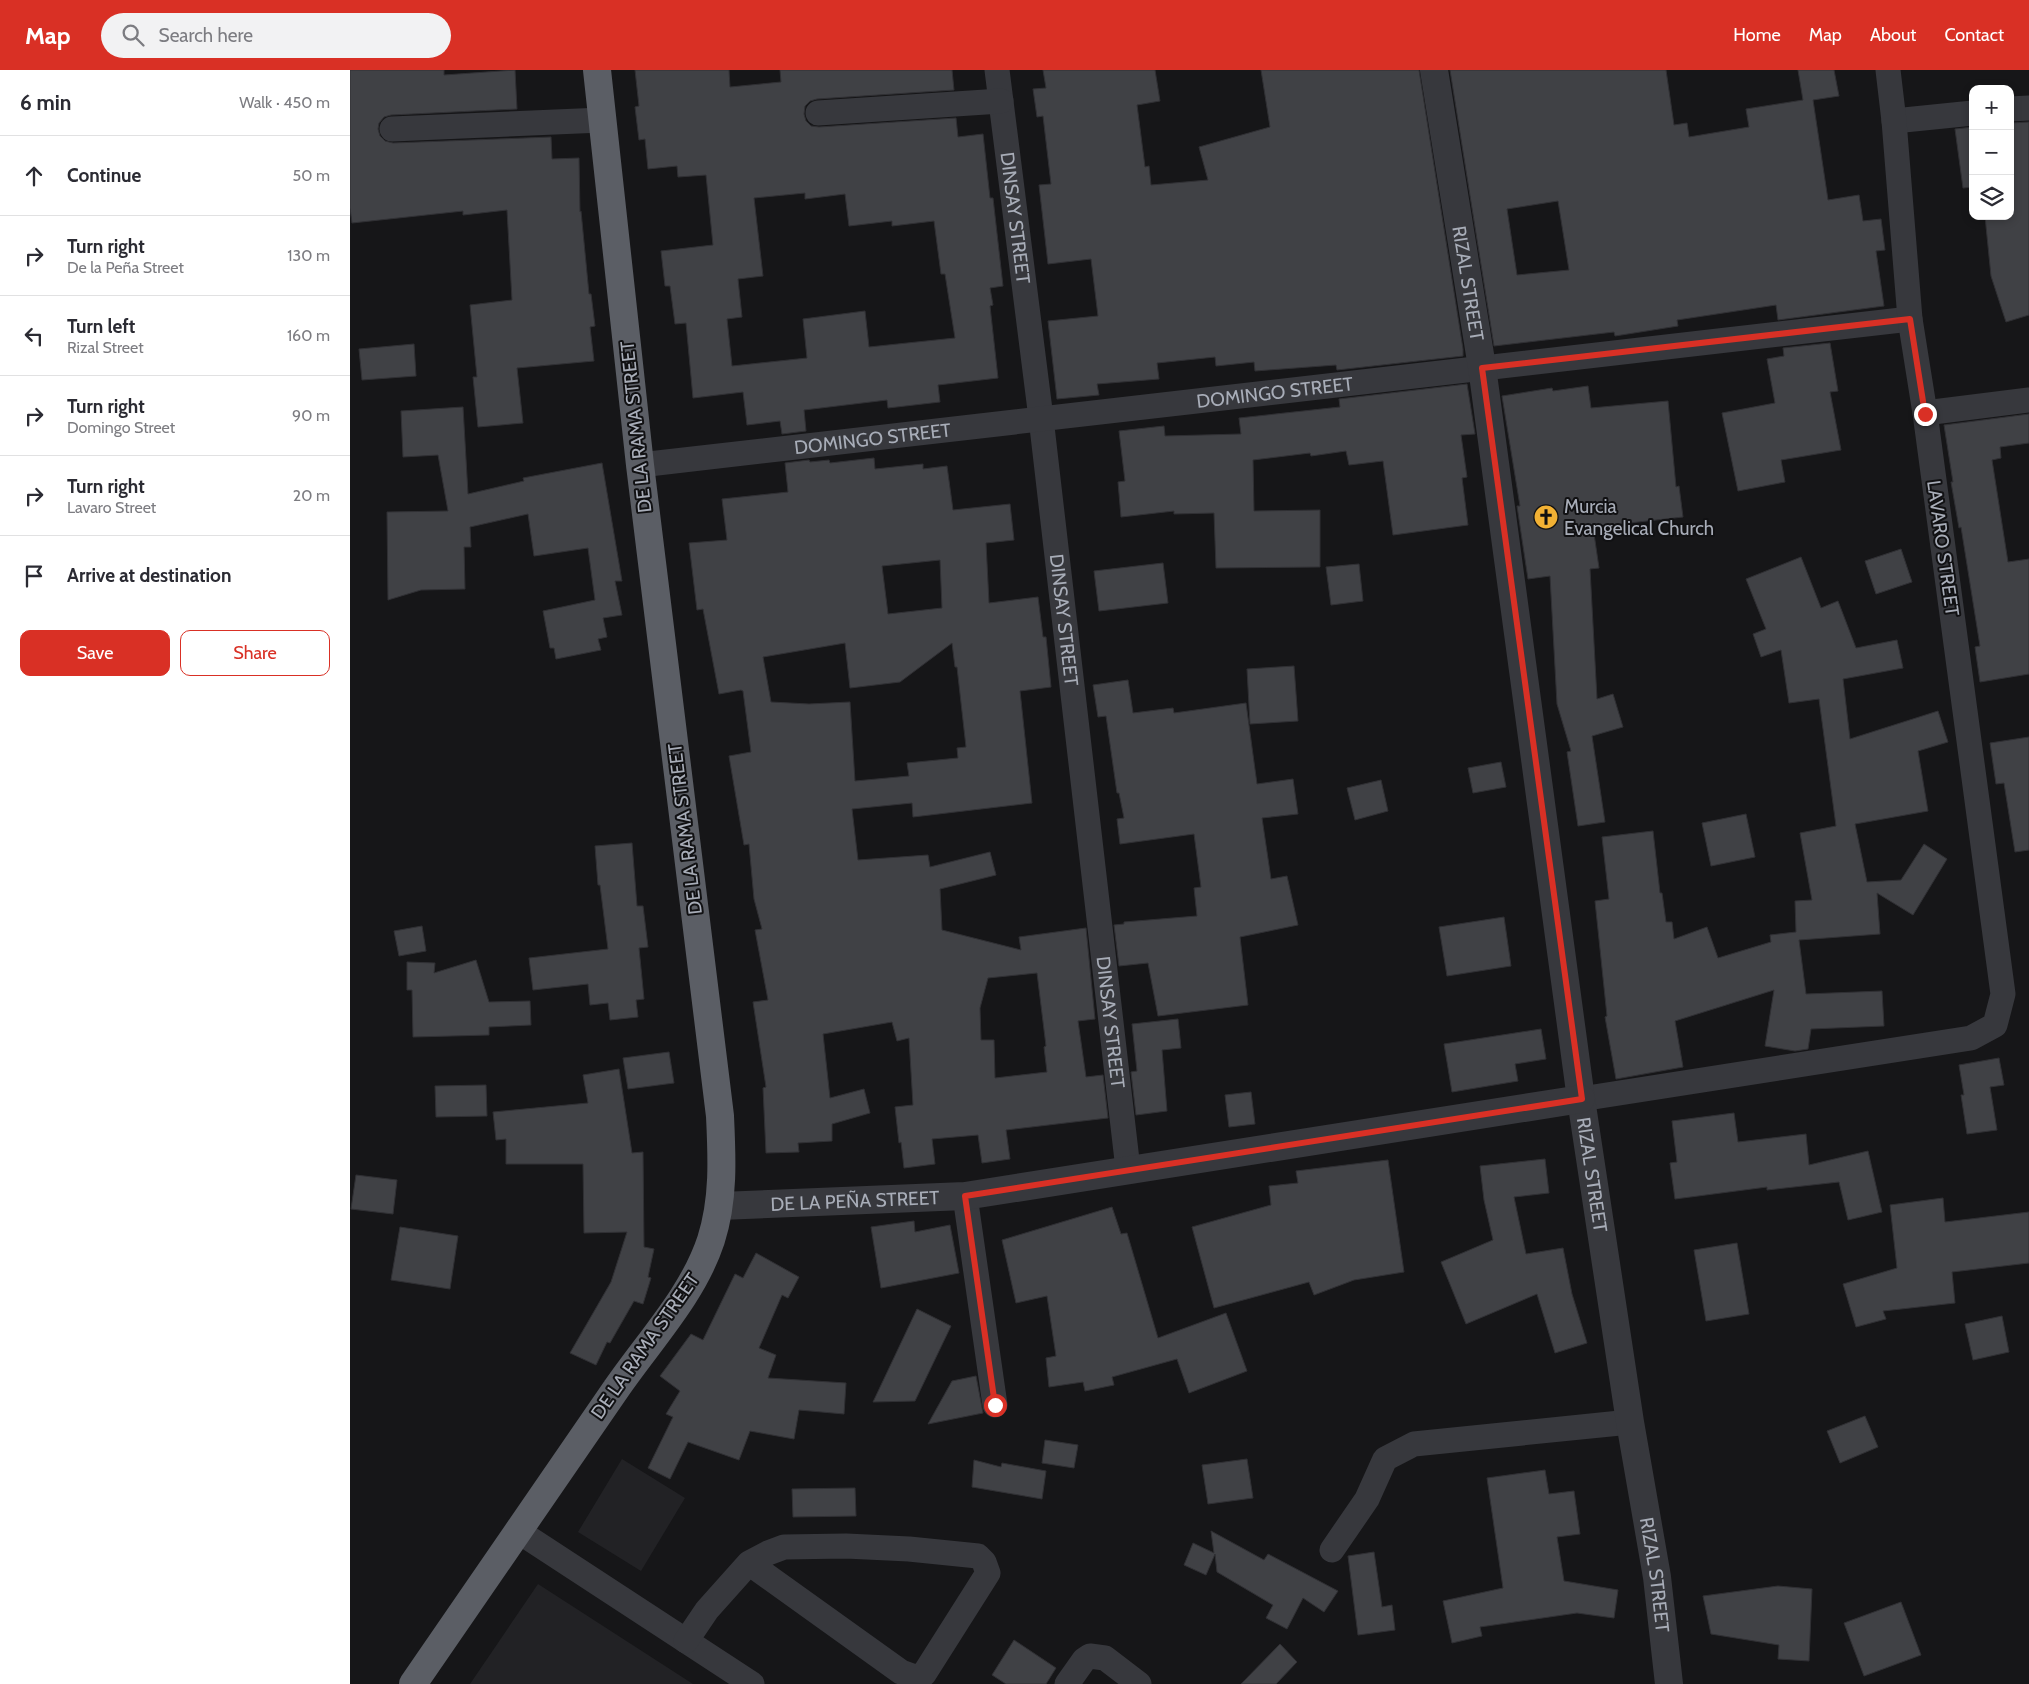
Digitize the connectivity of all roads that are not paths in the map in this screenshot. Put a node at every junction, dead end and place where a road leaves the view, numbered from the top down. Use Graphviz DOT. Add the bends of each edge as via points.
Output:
graph roads {
  1 [pos="596,70"];
  2 [pos="997,70"];
  3 [pos="1434,70"];
  4 [pos="1888,70"];
  5 [pos="1001,101"];
  6 [pos="2029,108"];
  7 [pos="2014,109"];
  8 [pos="1969,113"];
  9 [pos="818,114"];
  10 [pos="602,120"];
  11 [pos="1894,121"];
  12 [pos="392,129"];
  13 [pos="1910,319"];
  14 [pos="1482,368"];
  15 [pos="2029,400"];
  16 [pos="1925,414"];
  17 [pos="1041,418"];
  18 [pos="640,465"];
  19 [pos="1582,1099"];
  20 [pos="1128,1169"];
  21 [pos="965,1196"];
  22 [pos="720,1206"];
  23 [pos="995,1405"];
  24 [pos="1630,1422"];
  25 [pos="518,1531"];
  26 [pos="1332,1550"];
  27 [pos="749,1564"];
  28 [pos="686,1641"];
  29 [pos="413,1684"];
  30 [pos="752,1684"];
  31 [pos="1067,1684"];
  32 [pos="1139,1684"];
  33 [pos="1670,1684"];
  1 -- 10 [label="highway, DE LA RAMA STREET"];
  2 -- 5 [label="street, DINSAY STREET"];
  3 -- 14 [label="street, RIZAL STREET"];
  4 -- 11 [label="street, LAVARO STREET"];
  5 -- 9 [label="street"];
  5 -- 17 [label="street, DINSAY STREET"];
  6 -- 7 [label="street"];
  8 -- 11 [label="street"];
  10 -- 12 [label="street"];
  10 -- 18 [label="highway, DE LA RAMA STREET"];
  11 -- 13 [label="street, LAVARO STREET"];
  13 -- 14 [label="street, DOMINGO STREET"];
  13 -- 16 [label="street, LAVARO STREET"];
  14 -- 17 [label="street, DOMINGO STREET"];
  14 -- 19 [label="street, RIZAL STREET"];
  15 -- 16 [label="street"];
  16 -- 19 [label="street, LAVARO STREET" via="2002,994 1996,1025 1971,1038"];
  17 -- 18 [label="street, DOMINGO STREET"];
  17 -- 20 [label="street, DINSAY STREET"];
  18 -- 22 [label="highway, DE LA RAMA STREET" via="720,1116"];
  19 -- 20 [label="street, DE LA PEÑA STREET"];
  19 -- 24 [label="street, RIZAL STREET"];
  20 -- 21 [label="street, DE LA PEÑA STREET"];
  21 -- 22 [label="street, DE LA PEÑA STREET"];
  21 -- 23 [label="street"];
  22 -- 25 [label="highway, DE LA RAMA STREET" via="711,1240 682,1297"];
  24 -- 26 [label="street" via="1414,1444 1385,1460 1367,1499"];
  24 -- 33 [label="street, RIZAL STREET" via="1657,1577"];
  25 -- 28 [label="street"];
  25 -- 29 [label="highway, DE LA RAMA STREET"];
  27 -- 27 [label="street" via="784,1547 846,1546 978,1556 988,1573 924,1674 916,1676 901,1672"];
  27 -- 28 [label="street" via="707,1610"];
  28 -- 30 [label="street"];
  31 -- 32 [label="street" via="1090,1656 1105,1658"];
}
